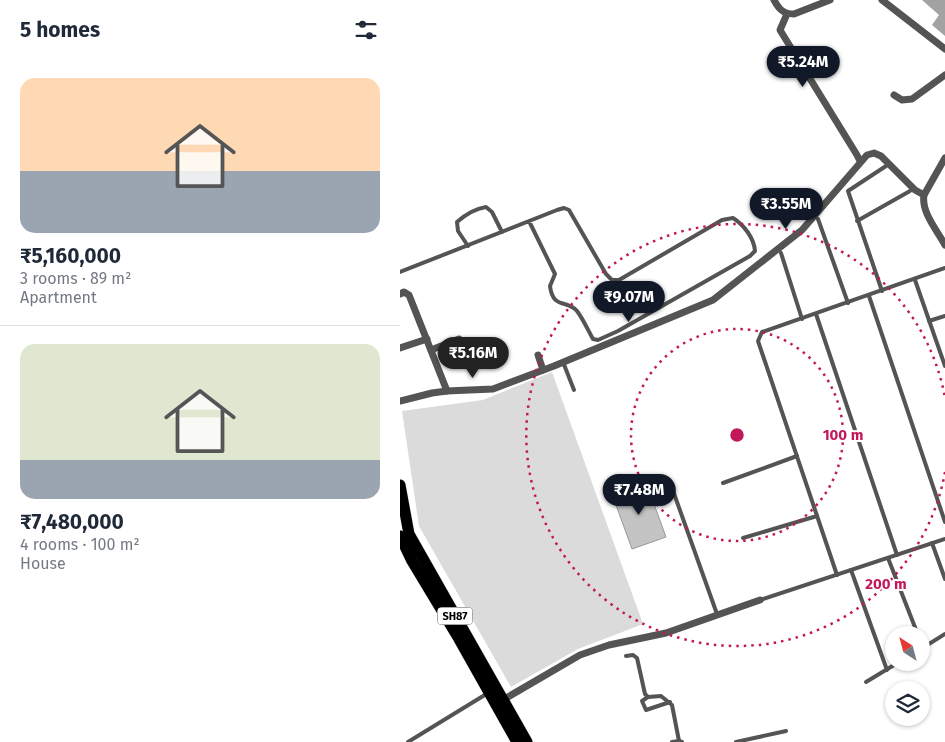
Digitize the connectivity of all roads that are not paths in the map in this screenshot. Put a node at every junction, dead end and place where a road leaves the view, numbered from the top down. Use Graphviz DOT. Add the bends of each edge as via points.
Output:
graph roads {
  1 [pos="774,0"];
  2 [pos="830,0"];
  3 [pos="882,0"];
  4 [pos="787,14"];
  5 [pos="945,49"];
  6 [pos="945,75"];
  7 [pos="894,95"];
  8 [pos="945,158"];
  9 [pos="860,162"];
  10 [pos="886,166"];
  11 [pos="910,191"];
  12 [pos="924,195"];
  13 [pos="818,219"];
  14 [pos="529,221"];
  15 [pos="857,221"];
  16 [pos="502,232"];
  17 [pos="945,245"];
  18 [pos="468,246"];
  19 [pos="781,253"];
  20 [pos="945,268"];
  21 [pos="400,272"];
  22 [pos="915,280"];
  23 [pos="882,291"];
  24 [pos="400,294"];
  25 [pos="869,296"];
  26 [pos="848,303"];
  27 [pos="816,314"];
  28 [pos="945,316"];
  29 [pos="802,319"];
  30 [pos="930,321"];
  31 [pos="427,339"];
  32 [pos="459,339"];
  33 [pos="400,348"];
  34 [pos="431,350"];
  35 [pos="538,355"];
  36 [pos="944,361"];
  37 [pos="563,362"];
  38 [pos="945,366"];
  39 [pos="543,370"];
  40 [pos="574,390"];
  41 [pos="447,391"];
  42 [pos="400,401"];
  43 [pos="797,456"];
  44 [pos="723,483"];
  45 [pos="400,485"];
  46 [pos="672,488"];
  47 [pos="817,516"];
  48 [pos="945,522"];
  49 [pos="400,536"];
  50 [pos="743,538"];
  51 [pos="945,538"];
  52 [pos="932,543"];
  53 [pos="897,555"];
  54 [pos="888,558"];
  55 [pos="852,570"];
  56 [pos="837,575"];
  57 [pos="945,579"];
  58 [pos="760,600"];
  59 [pos="717,614"];
  60 [pos="914,626"];
  61 [pos="945,634"];
  62 [pos="930,642"];
  63 [pos="626,656"];
  64 [pos="885,664"];
  65 [pos="885,671"];
  66 [pos="866,682"];
  67 [pos="490,692"];
  68 [pos="648,697"];
  69 [pos="500,702"];
  70 [pos="670,702"];
  71 [pos="786,731"];
  72 [pos="681,741"];
  73 [pos="408,742"];
  74 [pos="517,742"];
  75 [pos="527,742"];
  76 [pos="672,742"];
  77 [pos="736,742"];
  1 -- 4 [label="street"];
  2 -- 4 [label="street"];
  3 -- 5 [label="street"];
  4 -- 9 [label="street" via="780,30"];
  6 -- 7 [label="street" via="912,100 902,100"];
  8 -- 12 [label="street"];
  9 -- 12 [label="street" via="871,153 878,155"];
  9 -- 37 [label="street" via="802,230 713,300"];
  10 -- 15 [label="lane" via="848,191"];
  11 -- 15 [label="lane"];
  12 -- 17 [label="street" via="926,211"];
  13 -- 26 [label="lane"];
  14 -- 14 [label="lane" via="556,210 569,210 612,280 619,280 722,220 732,218 740,222 754,243 755,251 598,340 593,339 576,310 554,299 550,286 555,274"];
  14 -- 16 [label="lane"];
  15 -- 23 [label="lane"];
  16 -- 18 [label="lane"];
  16 -- 18 [label="lane" via="492,212 486,207 478,209 457,222"];
  18 -- 21 [label="lane"];
  19 -- 29 [label="lane"];
  20 -- 22 [label="lane"];
  22 -- 23 [label="lane"];
  22 -- 30 [label="lane"];
  23 -- 25 [label="lane"];
  24 -- 31 [label="street" via="409,295"];
  25 -- 26 [label="lane"];
  25 -- 48 [label="lane"];
  26 -- 27 [label="lane"];
  27 -- 29 [label="lane"];
  27 -- 53 [label="lane"];
  28 -- 30 [label="lane"];
  29 -- 43 [label="lane" via="762,332 758,340"];
  30 -- 36 [label="lane"];
  31 -- 33 [label="street"];
  31 -- 34 [label="street"];
  32 -- 34 [label="street"];
  34 -- 41 [label="street"];
  35 -- 39 [label="street"];
  36 -- 38 [label="lane"];
  37 -- 39 [label="street"];
  37 -- 40 [label="lane"];
  39 -- 41 [label="street" via="493,389"];
  41 -- 42 [label="street"];
  43 -- 44 [label="lane"];
  43 -- 47 [label="lane"];
  45 -- 69 [label="main road, SH87" via="408,534"];
  46 -- 59 [label="lane"];
  47 -- 50 [label="lane"];
  47 -- 56 [label="lane"];
  49 -- 67 [label="main road, SH87"];
  51 -- 52 [label="lane"];
  52 -- 53 [label="lane"];
  52 -- 57 [label="lane"];
  53 -- 54 [label="lane"];
  54 -- 55 [label="lane"];
  54 -- 60 [label="lane"];
  55 -- 56 [label="lane"];
  55 -- 64 [label="lane"];
  56 -- 58 [label="lane"];
  58 -- 59 [label="street"];
  59 -- 69 [label="street" via="666,633 593,650"];
  61 -- 62 [label="lane"];
  63 -- 68 [label="lane" via="637,658 644,694"];
  65 -- 66 [label="lane"];
  67 -- 69 [label="main road, SH87"];
  67 -- 73 [label="lane"];
  68 -- 70 [label="lane" via="661,696"];
  68 -- 70 [label="lane" via="642,701 646,710"];
  69 -- 74 [label="main road, SH87"];
  69 -- 75 [label="main road, SH87"];
  70 -- 72 [label="lane"];
  71 -- 77 [label="lane"];
  72 -- 76 [label="lane"];
}
